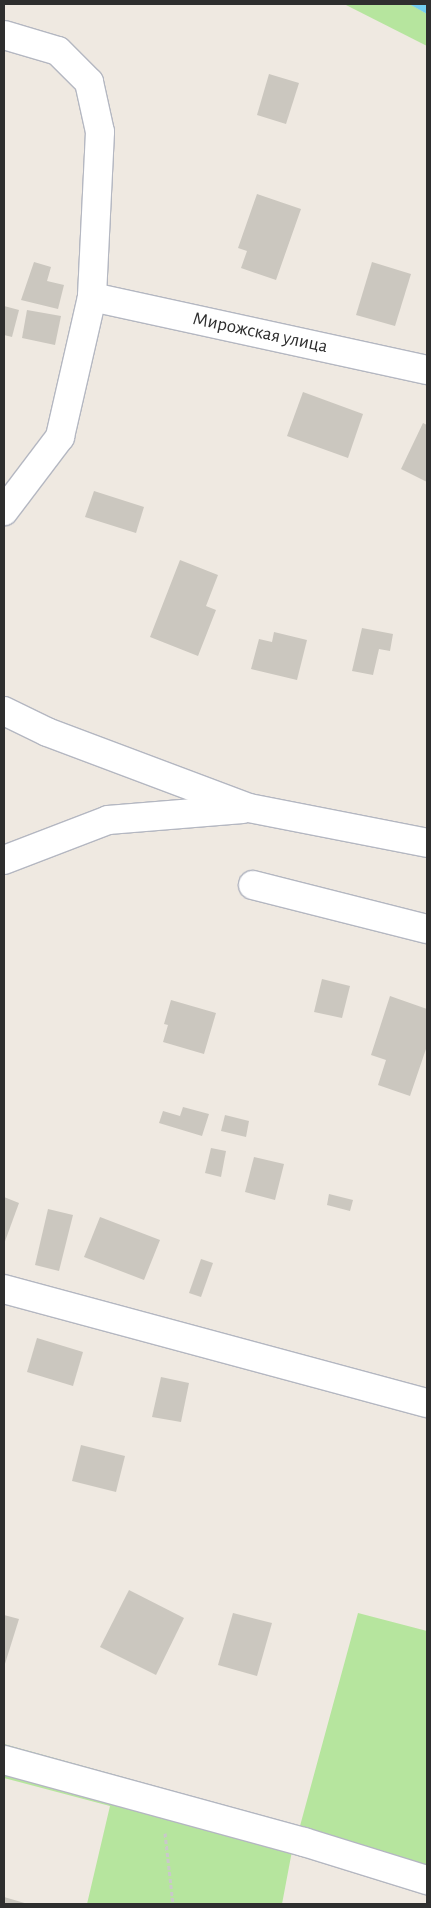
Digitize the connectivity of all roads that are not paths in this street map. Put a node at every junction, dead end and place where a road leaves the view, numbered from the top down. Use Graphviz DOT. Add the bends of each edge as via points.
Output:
graph roads {
  1 [pos="4,35"];
  2 [pos="92,297"];
  3 [pos="427,370"];
  4 [pos="4,511"];
  5 [pos="4,711"];
  6 [pos="250,808"];
  7 [pos="427,843"];
  8 [pos="4,860"];
  9 [pos="253,885"];
  10 [pos="427,930"];
  11 [pos="4,1289"];
  12 [pos="427,1404"];
  13 [pos="4,1760"];
  14 [pos="427,1880"];
  1 -- 2 [label="street" via="58,51 89,82 100,132"];
  2 -- 3 [label="street, Мирожская улица"];
  2 -- 4 [label="street" via="60,437"];
  5 -- 6 [label="street" via="47,732"];
  6 -- 7 [label="street"];
  6 -- 8 [label="street" via="108,820"];
  9 -- 10 [label="street"];
  11 -- 12 [label="street"];
  13 -- 14 [label="street"];
}
